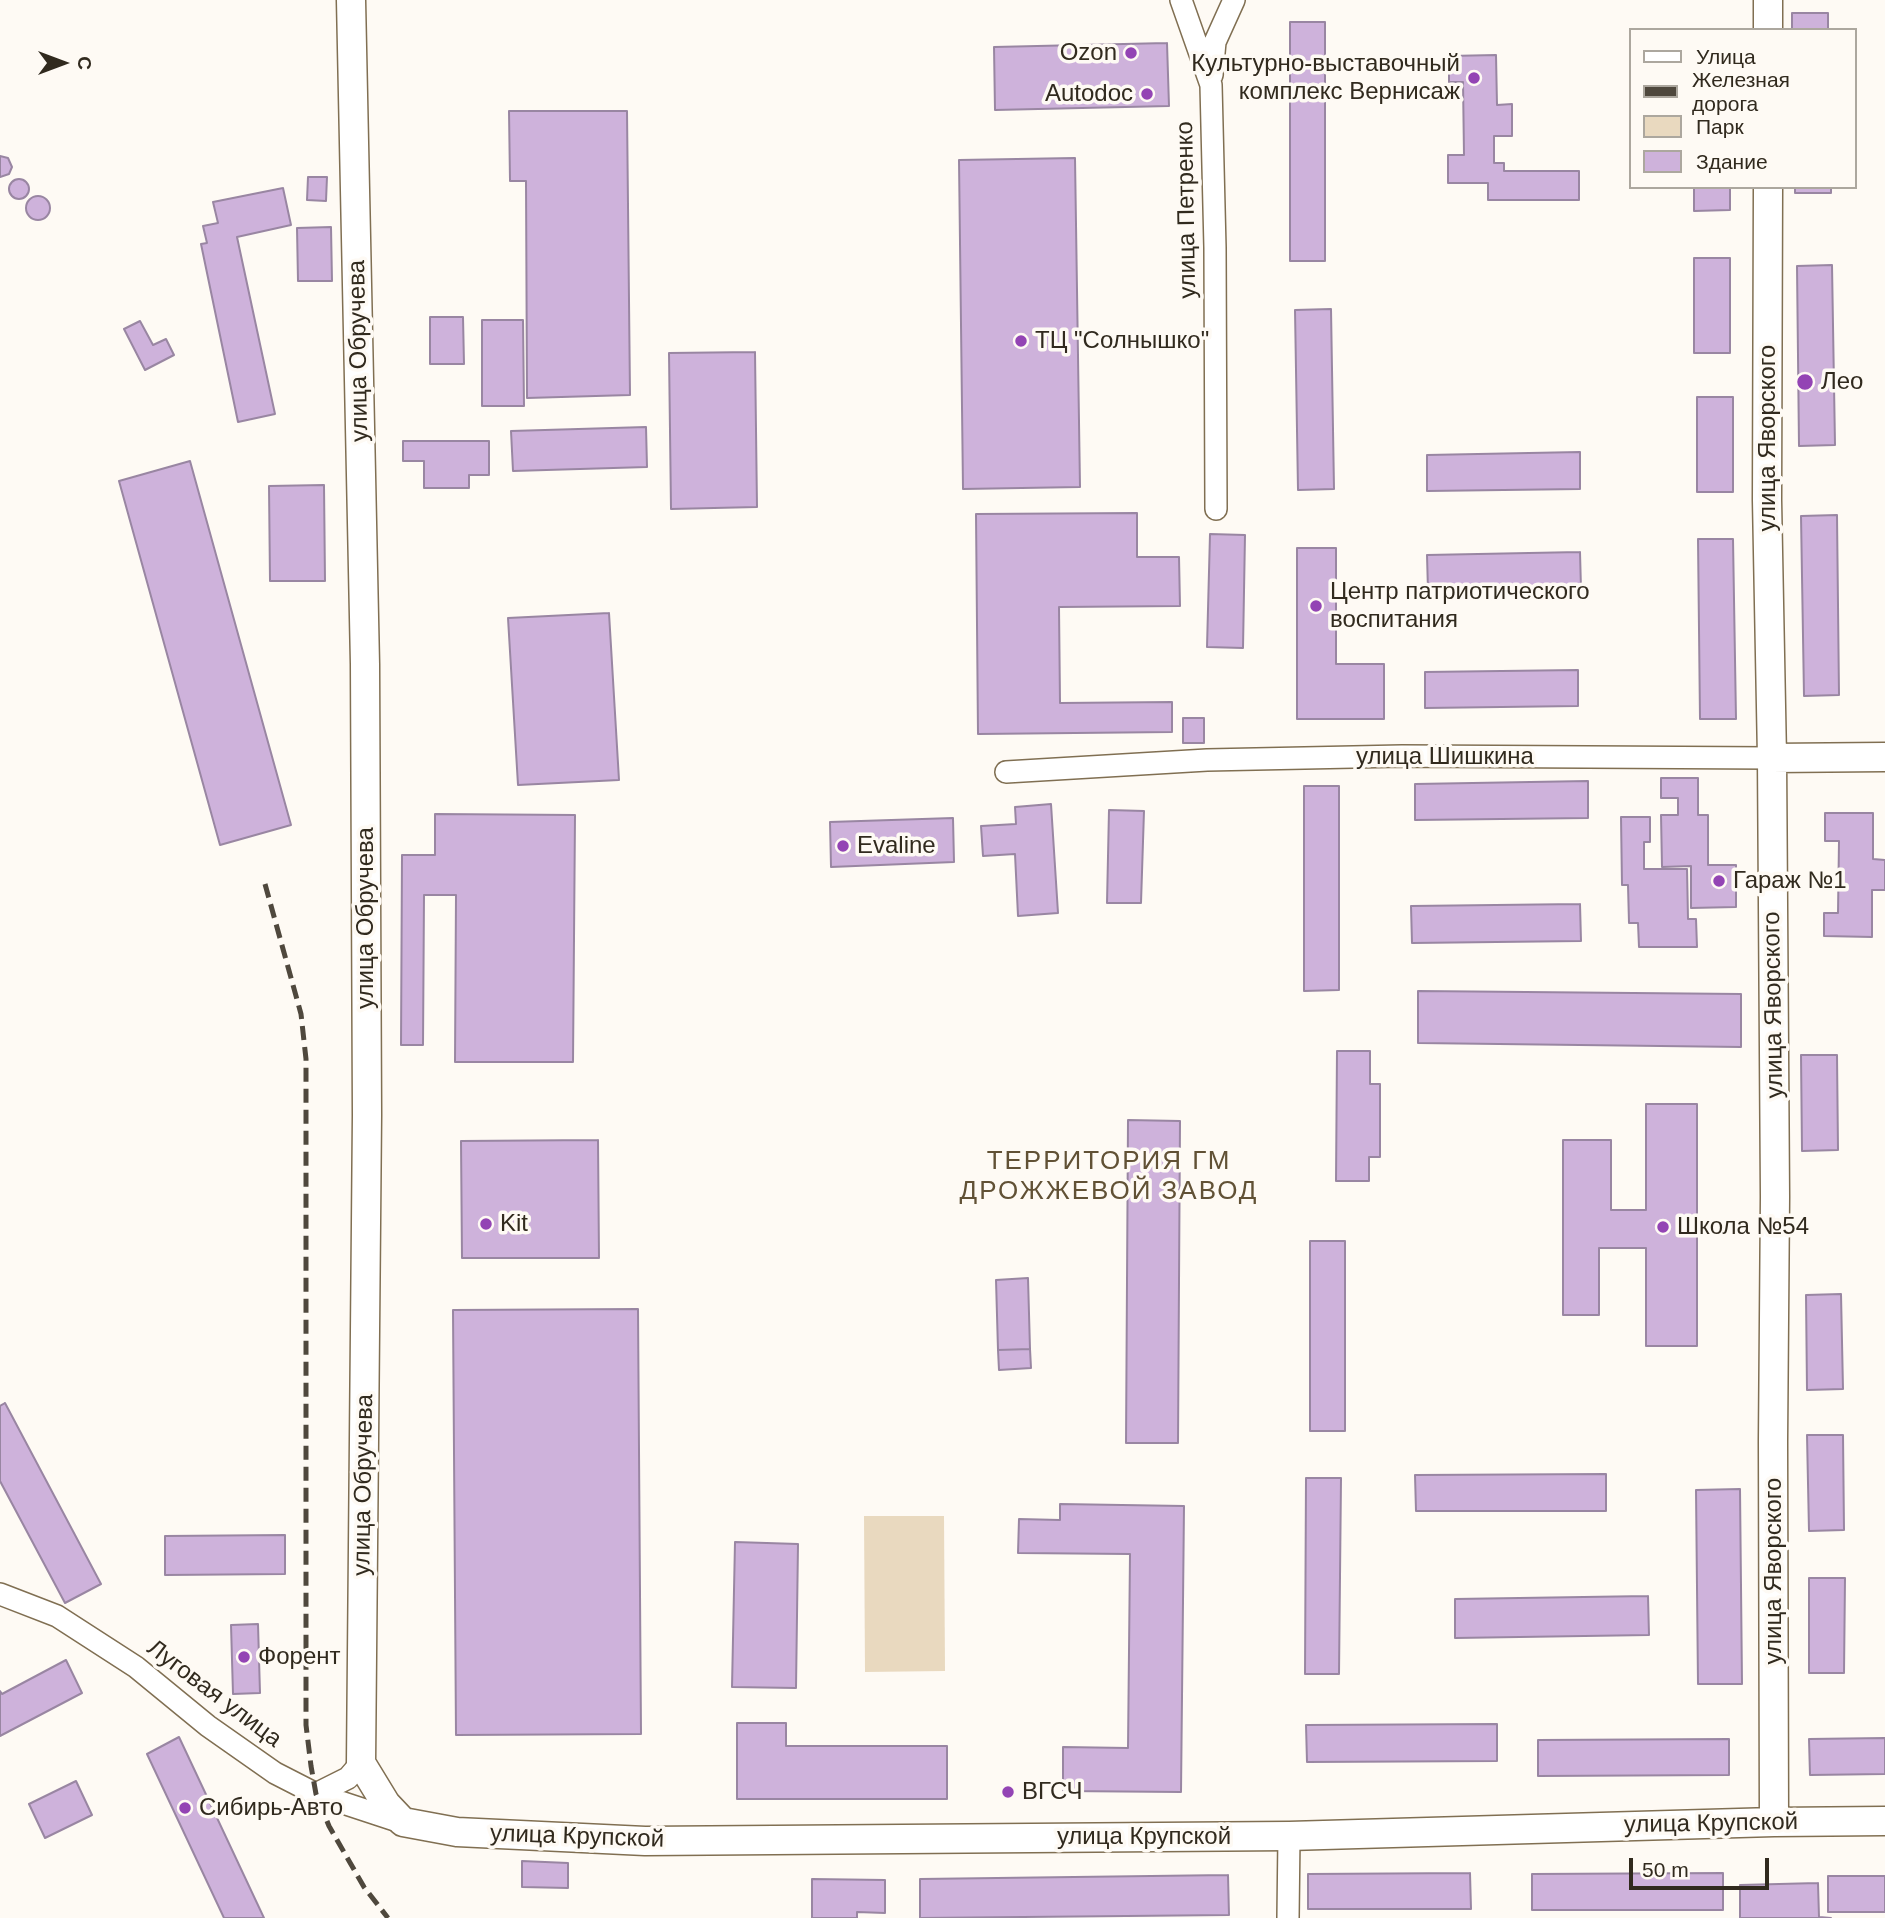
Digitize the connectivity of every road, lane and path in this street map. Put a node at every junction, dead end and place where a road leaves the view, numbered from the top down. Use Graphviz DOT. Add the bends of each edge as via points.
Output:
graph roads {
  1 [pos="351,0"];
  2 [pos="1181,0"];
  3 [pos="1234,0"];
  4 [pos="1768,0"];
  5 [pos="1768,28"];
  6 [pos="1211,85"];
  7 [pos="1768,189"];
  8 [pos="1216,509"];
  9 [pos="1885,757"];
  10 [pos="1772,758"];
  11 [pos="1006,772"];
  12 [pos="0,1594"];
  13 [pos="361,1763"];
  14 [pos="316,1794"];
  15 [pos="1885,1821"];
  16 [pos="403,1822"];
  17 [pos="1774,1822"];
  18 [pos="1289,1836"];
  19 [pos="1288,1918"];
  1 -- 13 [label="main road, улица Обручева" via="365,678"];
  2 -- 6 [label="street, улица Петренко"];
  3 -- 6 [label="street" via="1215,42"];
  4 -- 5 [label="main road"];
  6 -- 8 [label="street, улица Петренко"];
  7 -- 10 [label="main road, улица Яворского"];
  9 -- 10 [label="main road, улица Шишкина"];
  10 -- 11 [label="street, улица Шишкина" via="1206,760"];
  10 -- 17 [label="main road, улица Яворского"];
  12 -- 14 [label="street, Луговая улица" via="57,1616 136,1667 275,1773"];
  13 -- 14 [label="street" via="348,1778"];
  13 -- 16 [label="main road"];
  14 -- 16 [label="street, Луговая улица"];
  15 -- 17 [label="main road, улица Крупской"];
  16 -- 18 [label="main road, улица Крупской" via="457,1832 645,1841"];
  17 -- 18 [label="main road, улица Крупской"];
  18 -- 19 [label="street"];
}
